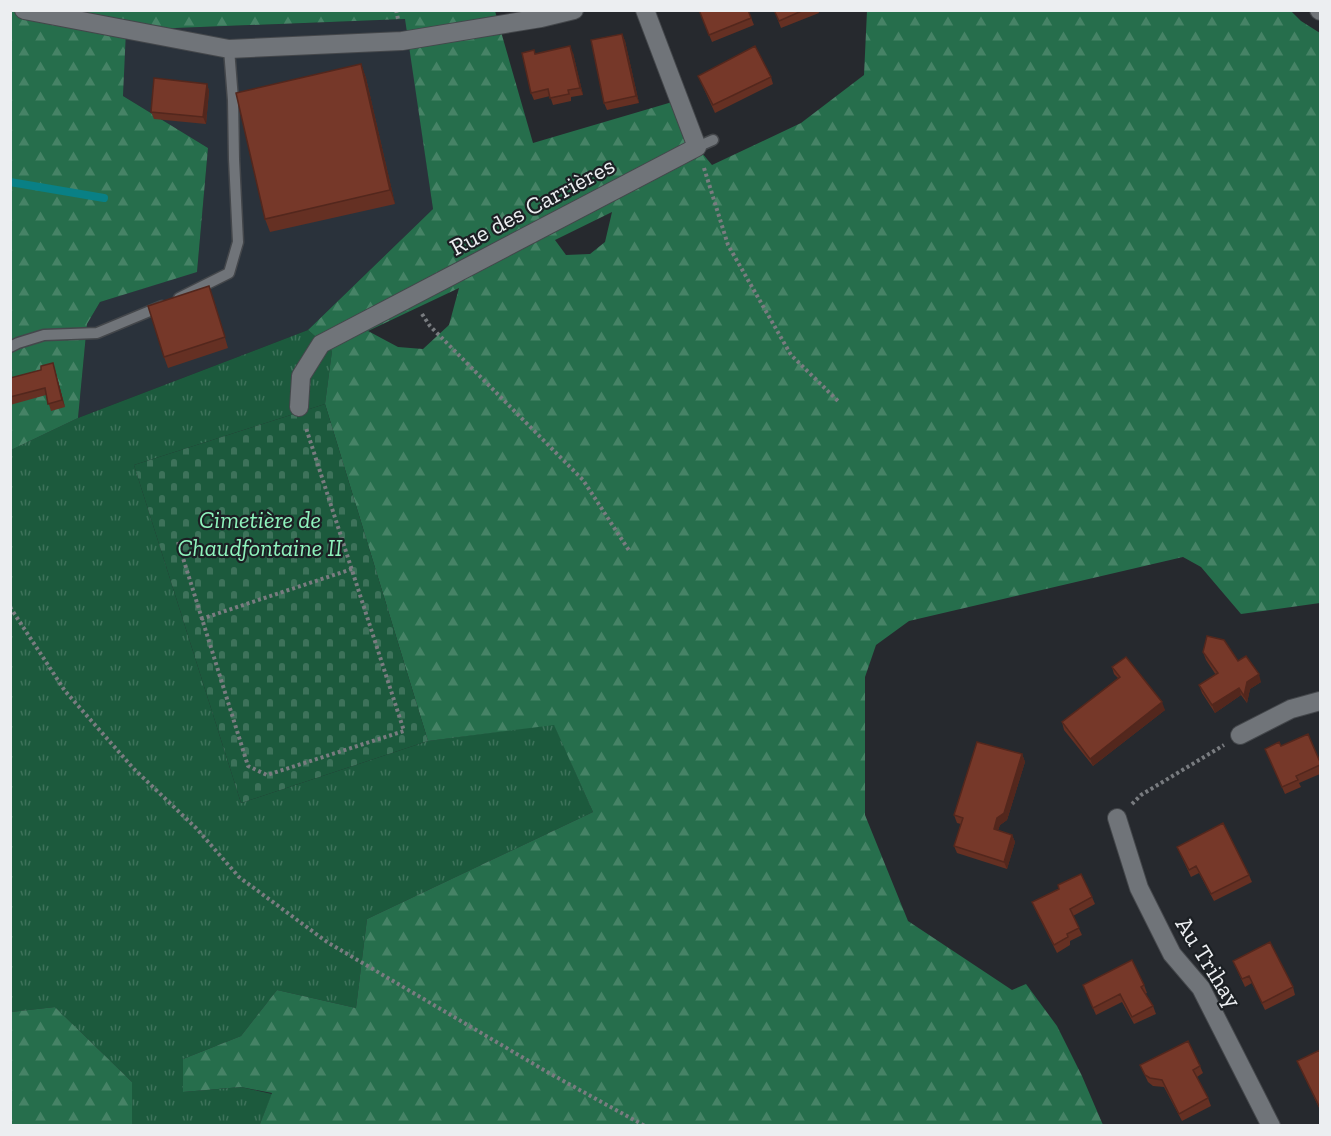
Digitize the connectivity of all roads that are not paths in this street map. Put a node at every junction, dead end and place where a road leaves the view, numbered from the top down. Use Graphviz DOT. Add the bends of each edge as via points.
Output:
graph roads {
  1 [pos="24,10"];
  2 [pos="574,10"];
  3 [pos="645,10"];
  4 [pos="229,49"];
  5 [pos="10,347"];
  6 [pos="300,407"];
  7 [pos="1320,700"];
  8 [pos="1240,735"];
  9 [pos="1117,818"];
  10 [pos="1271,1125"];
  1 -- 4 [label="street"];
  2 -- 4 [label="street" via="402,41"];
  3 -- 6 [label="street, Rue des Carrières" via="705,143 321,344 301,376"];
  4 -- 5 [label="lane" via="238,242 229,273 97,333 44,335"];
  7 -- 8 [label="street" via="1291,709"];
  9 -- 10 [label="street, Au Trihay" via="1139,888 1172,954 1201,987"];
}
